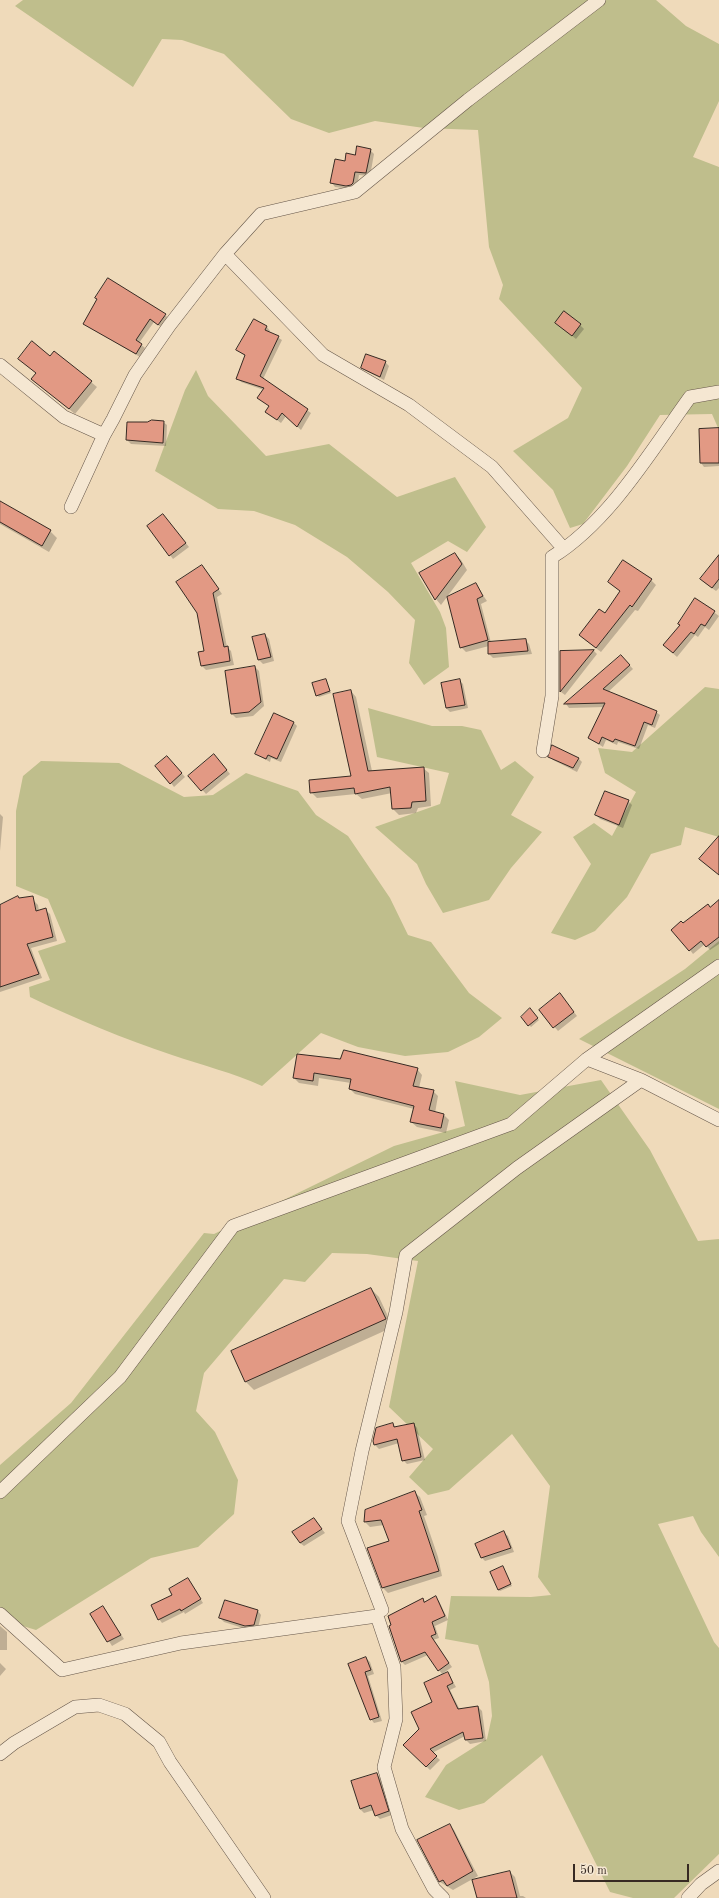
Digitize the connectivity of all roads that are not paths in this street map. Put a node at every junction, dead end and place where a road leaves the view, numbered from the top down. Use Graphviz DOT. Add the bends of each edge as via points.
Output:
graph roads {
  1 [pos="599,0"];
  2 [pos="225,254"];
  3 [pos="0,365"];
  4 [pos="719,392"];
  5 [pos="104,435"];
  6 [pos="71,507"];
  7 [pos="564,549"];
  8 [pos="543,751"];
  9 [pos="719,966"];
  10 [pos="587,1059"];
  11 [pos="641,1080"];
  12 [pos="719,1120"];
  13 [pos="0,1492"];
  14 [pos="382,1610"];
  15 [pos="0,1614"];
  16 [pos="0,1754"];
  17 [pos="719,1871"];
  18 [pos="264,1898"];
  19 [pos="443,1898"];
  20 [pos="688,1898"];
  1 -- 2 [label="street" via="468,100 355,192 261,214"];
  2 -- 5 [label="street" via="135,374"];
  2 -- 7 [label="street" via="323,355 410,405 492,467"];
  3 -- 5 [label="street" via="64,417"];
  4 -- 7 [label="street" via="690,397 596,522"];
  5 -- 6 [label="street"];
  7 -- 8 [label="street" via="552,557 552,696"];
  9 -- 10 [label="street"];
  10 -- 11 [label="street"];
  10 -- 13 [label="street" via="511,1124 233,1226 120,1377"];
  11 -- 12 [label="street"];
  11 -- 14 [label="street" via="517,1168 406,1255 396,1312 362,1451 348,1521"];
  15 -- 19 [label="street" via="62,1670 181,1643 377,1616 394,1667 396,1719 384,1767 402,1829 434,1889"];
  16 -- 18 [label="street" via="14,1742 75,1707 99,1705 125,1714 159,1742 170,1762"];
  17 -- 20 [label="street" via="701,1884"];
}
